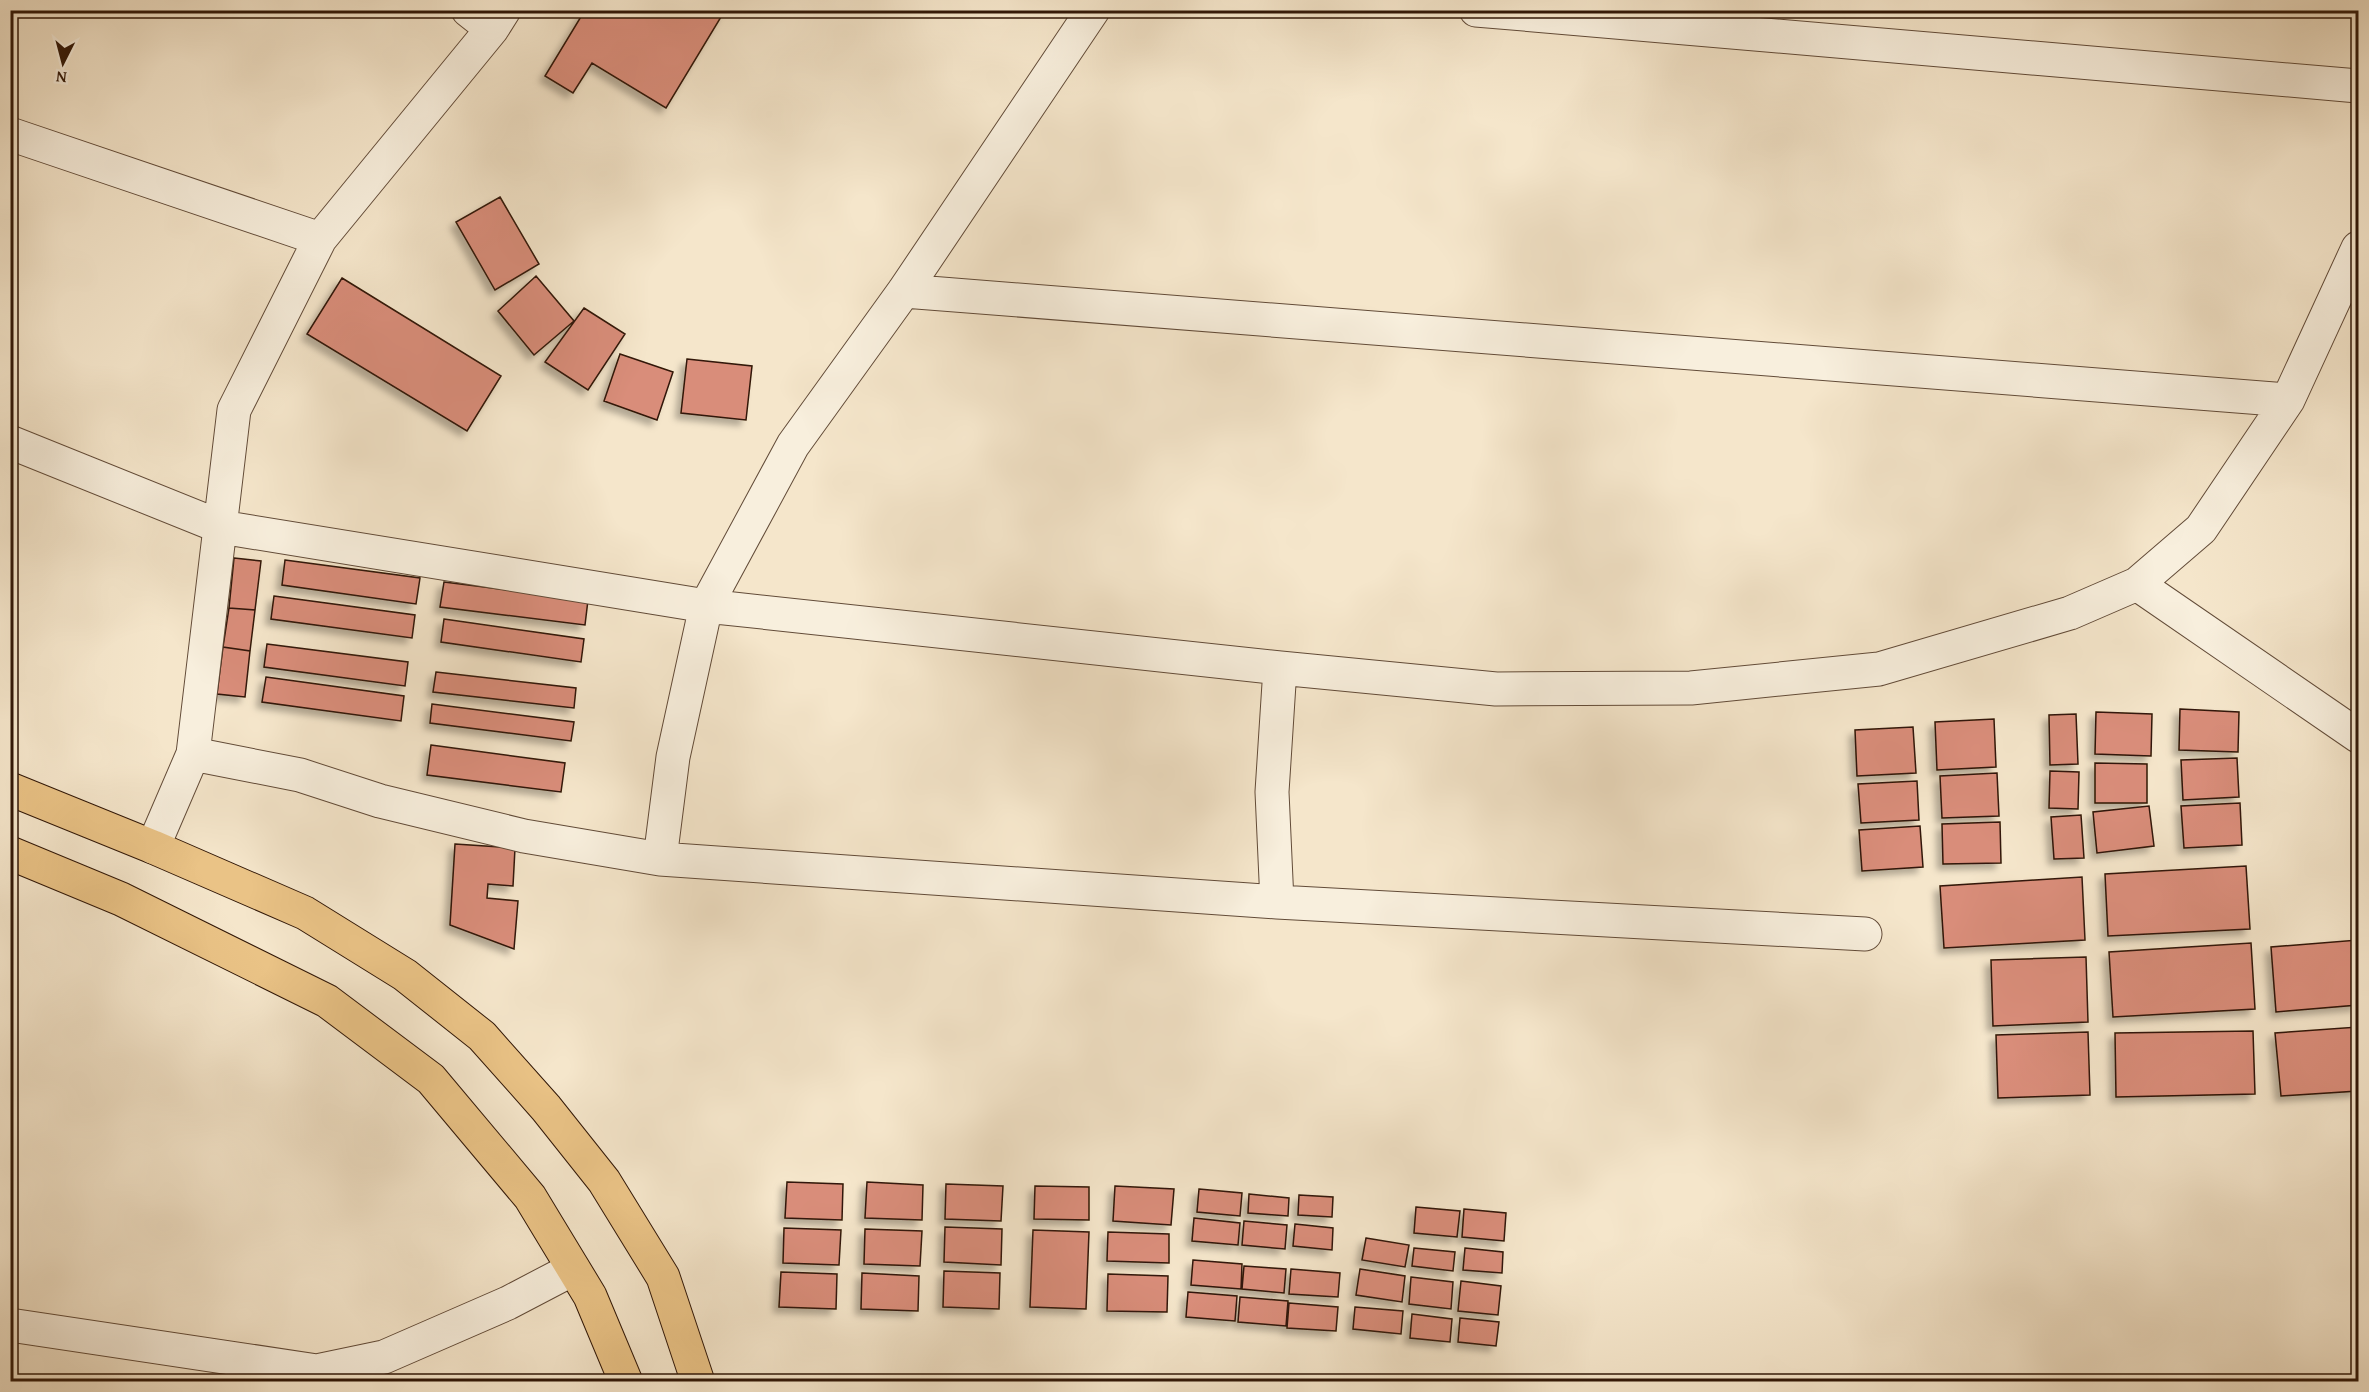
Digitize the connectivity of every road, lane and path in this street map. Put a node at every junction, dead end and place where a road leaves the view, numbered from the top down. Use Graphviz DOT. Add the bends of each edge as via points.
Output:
graph roads {
  1 [pos="1093,10"];
  2 [pos="1476,10"];
  3 [pos="488,17"];
  4 [pos="2358,87"];
  5 [pos="10,134"];
  6 [pos="320,239"];
  7 [pos="2358,248"];
  8 [pos="904,291"];
  9 [pos="2288,400"];
  10 [pos="10,442"];
  11 [pos="222,526"];
  12 [pos="2137,584"];
  13 [pos="706,606"];
  14 [pos="1280,668"];
  15 [pos="2358,736"];
  16 [pos="193,754"];
  17 [pos="10,789"];
  18 [pos="153,847"];
  19 [pos="10,853"];
  20 [pos="660,859"];
  21 [pos="1277,902"];
  22 [pos="1865,934"];
  23 [pos="573,1269"];
  24 [pos="10,1324"];
  25 [pos="627,1382"];
  26 [pos="698,1382"];
  1 -- 8 [label="street"];
  2 -- 4 [label="street"];
  3 -- 6 [label="street"];
  5 -- 6 [label="street"];
  6 -- 11 [label="street" via="234,410 223,485"];
  7 -- 9 [label="street"];
  8 -- 9 [label="street"];
  8 -- 13 [label="street" via="793,445"];
  9 -- 12 [label="street" via="2201,529"];
  10 -- 11 [label="street"];
  11 -- 13 [label="street"];
  11 -- 16 [label="street"];
  12 -- 14 [label="street" via="2070,614 1880,669 1691,688 1496,689"];
  12 -- 15 [label="street"];
  13 -- 14 [label="street"];
  13 -- 20 [label="street" via="673,756"];
  14 -- 21 [label="street" via="1272,792"];
  16 -- 18 [label="street"];
  16 -- 20 [label="street" via="300,775 380,801 524,836"];
  17 -- 18 [label="main road"];
  18 -- 26 [label="main road" via="305,914 405,975 482,1036 604,1181 663,1277"];
  19 -- 23 [label="main road" via="122,899 327,1001 431,1079 530,1197"];
  20 -- 21 [label="street"];
  21 -- 22 [label="street"];
  23 -- 24 [label="street" via="508,1303 384,1357 317,1371"];
  23 -- 25 [label="main road" via="590,1296"];
}
